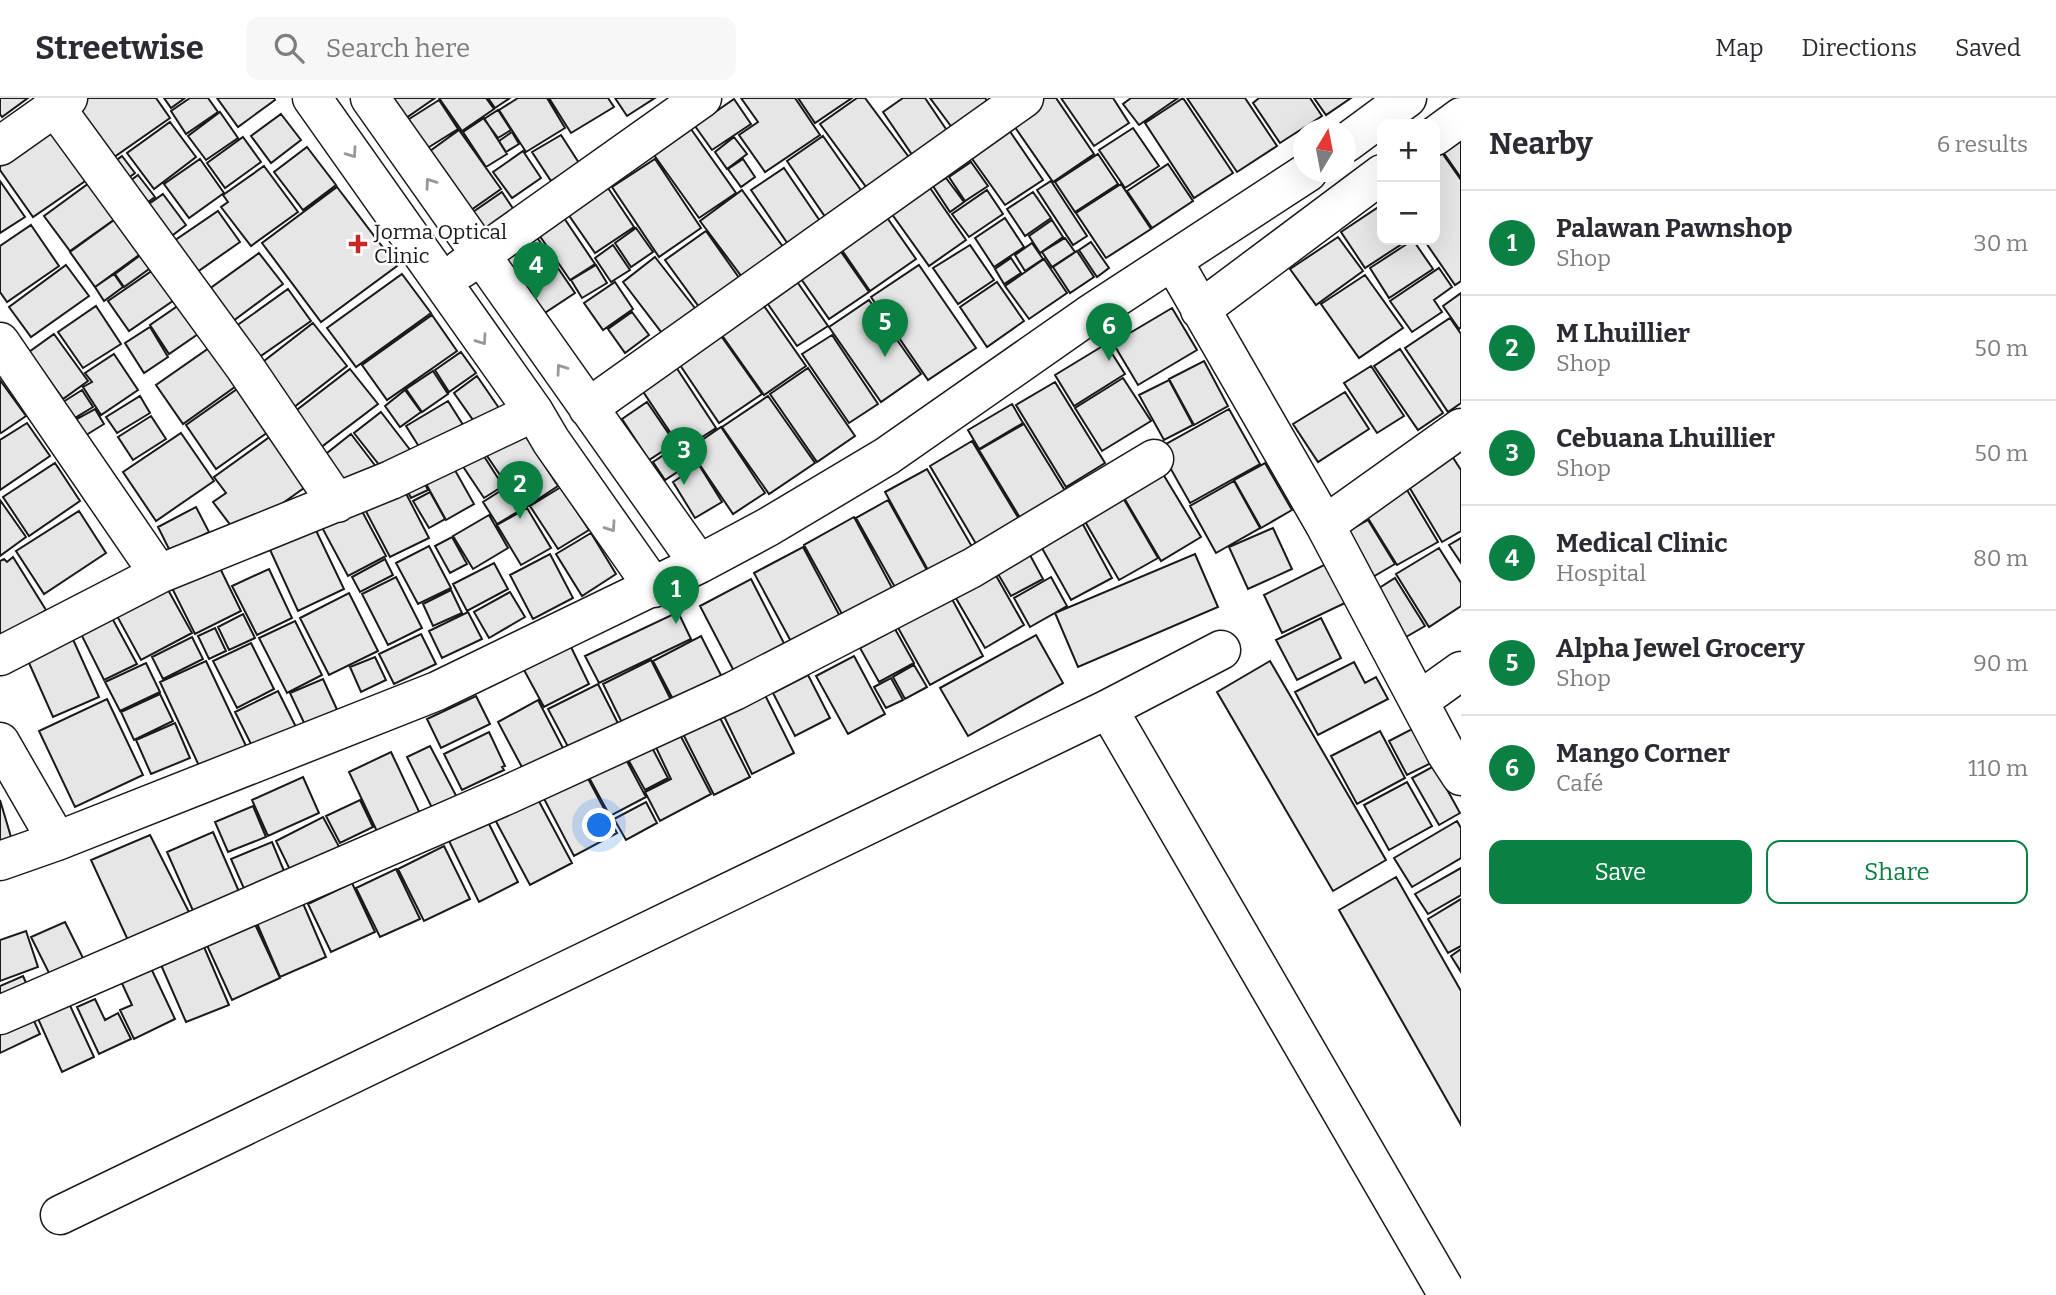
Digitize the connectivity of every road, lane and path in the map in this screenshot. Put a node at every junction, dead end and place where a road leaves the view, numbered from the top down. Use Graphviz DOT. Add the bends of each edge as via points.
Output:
graph roads {
  1 [pos="312,98"];
  2 [pos="702,98"];
  3 [pos="1024,98"];
  4 [pos="373,99"];
  5 [pos="1402,99"];
  6 [pos="61,103"];
  7 [pos="1461,117"];
  8 [pos="1440,132"];
  9 [pos="1356,136"];
  10 [pos="0,146"];
  11 [pos="1377,178"];
  12 [pos="1293,182"];
  13 [pos="1316,182"];
  14 [pos="1336,208"];
  15 [pos="481,255"];
  16 [pos="1173,261"];
  17 [pos="442,283"];
  18 [pos="1200,310"];
  19 [pos="0,342"];
  20 [pos="588,408"];
  21 [pos="534,412"];
  22 [pos="1461,428"];
  23 [pos="1154,459"];
  24 [pos="337,503"];
  25 [pos="1325,525"];
  26 [pos="699,564"];
  27 [pos="159,574"];
  28 [pos="654,588"];
  29 [pos="1221,650"];
  30 [pos="0,656"];
  31 [pos="1461,671"];
  32 [pos="1419,701"];
  33 [pos="1108,709"];
  34 [pos="0,742"];
  35 [pos="1461,776"];
  36 [pos="57,841"];
  37 [pos="0,861"];
  38 [pos="0,1015"];
  39 [pos="60,1215"];
  40 [pos="1448,1295"];
  1 -- 17 [label="street, one-way"];
  2 -- 15 [label="street"];
  3 -- 20 [label="street"];
  15 -- 4 [label="street, one-way"];
  5 -- 9 [label="street"];
  6 -- 10 [label="street"];
  6 -- 24 [label="street"];
  7 -- 8 [label="street"];
  11 -- 14 [label="street"];
  12 -- 16 [label="street"];
  13 -- 14 [label="street"];
  14 -- 18 [label="street"];
  15 -- 17 [label="street"];
  20 -- 15 [label="street, one-way"];
  16 -- 18 [label="street"];
  16 -- 26 [label="street" via="887,456"];
  17 -- 21 [label="street, one-way"];
  18 -- 25 [label="street"];
  19 -- 27 [label="street"];
  20 -- 26 [label="street"];
  21 -- 24 [label="street"];
  21 -- 28 [label="street, one-way"];
  22 -- 25 [label="street"];
  23 -- 38 [label="street" via="972,568 734,691"];
  24 -- 27 [label="street"];
  25 -- 32 [label="street"];
  26 -- 28 [label="street"];
  27 -- 30 [label="street"];
  28 -- 36 [label="street" via="437,691"];
  29 -- 33 [label="street"];
  31 -- 32 [label="street"];
  32 -- 35 [label="street"];
  33 -- 39 [label="street"];
  33 -- 40 [label="street"];
  34 -- 36 [label="street"];
  36 -- 37 [label="street"];
}
